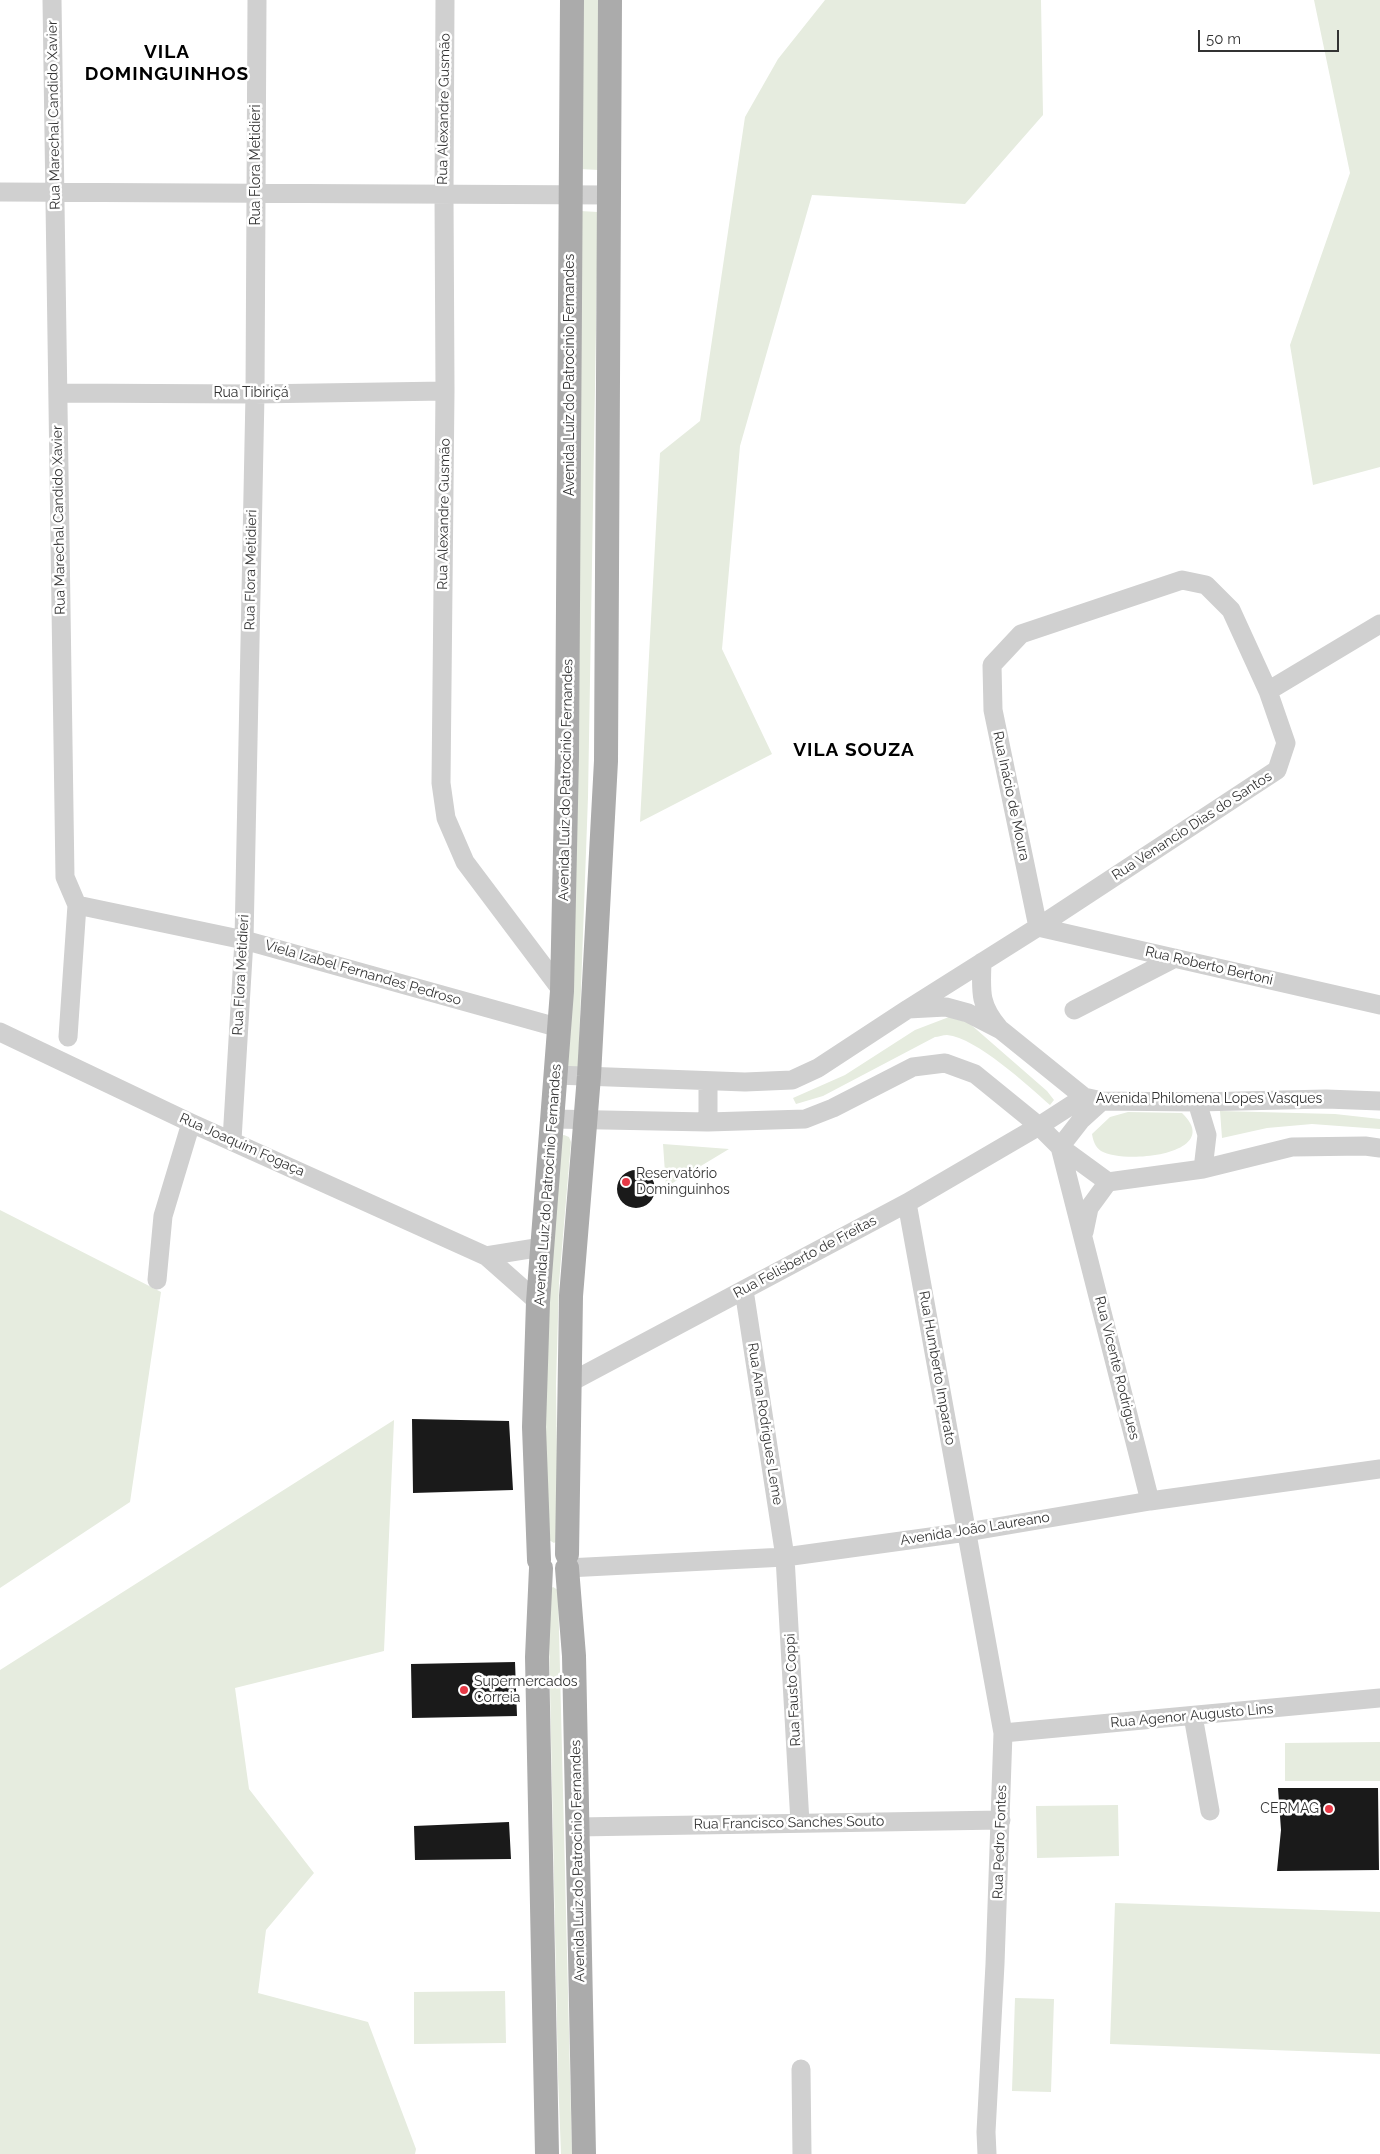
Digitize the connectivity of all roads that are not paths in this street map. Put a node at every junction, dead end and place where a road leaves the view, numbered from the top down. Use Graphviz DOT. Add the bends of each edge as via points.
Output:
graph roads {
  1 [pos="52,0"];
  2 [pos="257,0"];
  3 [pos="445,0"];
  4 [pos="572,0"];
  5 [pos="610,0"];
  6 [pos="0,192"];
  7 [pos="255,192"];
  8 [pos="56,193"];
  9 [pos="571,194"];
  10 [pos="444,195"];
  11 [pos="610,195"];
  12 [pos="445,391"];
  13 [pos="58,393"];
  14 [pos="254,394"];
  15 [pos="1380,624"];
  16 [pos="992,665"];
  17 [pos="1268,691"];
  18 [pos="76,905"];
  19 [pos="1038,927"];
  20 [pos="244,940"];
  21 [pos="1175,958"];
  22 [pos="982,962"];
  23 [pos="562,991"];
  24 [pos="1380,1005"];
  25 [pos="908,1009"];
  26 [pos="1074,1010"];
  27 [pos="560,1028"];
  28 [pos="1001,1030"];
  29 [pos="0,1032"];
  30 [pos="68,1037"];
  31 [pos="556,1075"];
  32 [pos="589,1076"];
  33 [pos="708,1081"];
  34 [pos="1093,1099"];
  35 [pos="1380,1101"];
  36 [pos="1197,1102"];
  37 [pos="553,1119"];
  38 [pos="586,1120"];
  39 [pos="708,1122"];
  40 [pos="191,1123"];
  41 [pos="1039,1126"];
  42 [pos="232,1140"];
  43 [pos="1060,1147"];
  44 [pos="1380,1148"];
  45 [pos="1203,1169"];
  46 [pos="1108,1182"];
  47 [pos="907,1203"];
  48 [pos="1083,1236"];
  49 [pos="542,1247"];
  50 [pos="486,1256"];
  51 [pos="158,1280"];
  52 [pos="744,1290"];
  53 [pos="538,1302"];
  54 [pos="569,1383"];
  55 [pos="1380,1469"];
  56 [pos="1150,1501"];
  57 [pos="967,1532"];
  58 [pos="785,1557"];
  59 [pos="567,1561"];
  60 [pos="540,1564"];
  61 [pos="1380,1698"];
  62 [pos="1193,1716"];
  63 [pos="1003,1732"];
  64 [pos="1210,1811"];
  65 [pos="1001,1820"];
  66 [pos="800,1823"];
  67 [pos="577,1827"];
  68 [pos="801,2069"];
  69 [pos="546,2154"];
  70 [pos="584,2154"];
  71 [pos="802,2154"];
  72 [pos="987,2154"];
  1 -- 8 [label="street, Rua Marechal Candido Xavier"];
  2 -- 7 [label="street, Rua Flora Metidieri"];
  3 -- 10 [label="street, Rua Alexandre Gusmão"];
  4 -- 9 [label="main road, Avenida Luiz do Patrocinio Fernandes"];
  5 -- 11 [label="main road, Avenida Luiz do Patrocinio Fernandes"];
  6 -- 8 [label="street"];
  7 -- 8 [label="street"];
  7 -- 10 [label="street"];
  7 -- 14 [label="street, Rua Flora Metidieri"];
  8 -- 13 [label="street, Rua Marechal Candido Xavier"];
  9 -- 10 [label="street"];
  9 -- 11 [label="street"];
  9 -- 23 [label="main road, Avenida Luiz do Patrocinio Fernandes"];
  10 -- 12 [label="street, Rua Alexandre Gusmão"];
  11 -- 32 [label="main road, Avenida Luiz do Patrocinio Fernandes" via="606,751"];
  12 -- 14 [label="street, Rua Tibiriçá"];
  12 -- 23 [label="street, Rua Alexandre Gusmão" via="441,783 446,818 465,862"];
  13 -- 14 [label="street, Rua Tibiriçá"];
  13 -- 18 [label="street, Rua Marechal Candido Xavier" via="65,877"];
  14 -- 20 [label="street, Rua Flora Metidieri"];
  15 -- 17 [label="street"];
  16 -- 17 [label="street, Rua Venancio Dias do Santos" via="1021,634 1182,580 1206,585 1231,610"];
  16 -- 19 [label="street, Rua Inácio de Moura" via="993,710"];
  17 -- 19 [label="street, Rua Venancio Dias do Santos" via="1286,743 1277,770"];
  18 -- 20 [label="street, Viela Izabel Fernandes Pedroso"];
  18 -- 30 [label="street, Rua Marechal Candido Xavier"];
  19 -- 21 [label="street, Rua Roberto Bertoni"];
  19 -- 22 [label="street, Rua Venancio Dias do Santos"];
  20 -- 27 [label="street, Viela Izabel Fernandes Pedroso"];
  20 -- 42 [label="street, Rua Flora Metidieri"];
  21 -- 24 [label="street, Rua Roberto Bertoni"];
  21 -- 26 [label="street"];
  22 -- 25 [label="street, Rua Venancio Dias do Santos"];
  22 -- 28 [label="street, Avenida Philomena Lopes Vasques" via="981,996 988,1015"];
  23 -- 27 [label="main road, Avenida Luiz do Patrocinio Fernandes"];
  25 -- 28 [label="street, Avenida Philomena Lopes Vasques" via="946,1007 968,1013"];
  25 -- 33 [label="street" via="818,1068 792,1080"];
  27 -- 31 [label="main road, Avenida Luiz do Patrocinio Fernandes"];
  28 -- 34 [label="street, Avenida Philomena Lopes Vasques"];
  29 -- 40 [label="street, Rua Joaquim Fogaça"];
  31 -- 32 [label="street"];
  31 -- 37 [label="main road, Avenida Luiz do Patrocinio Fernandes"];
  32 -- 33 [label="street"];
  32 -- 38 [label="main road, Avenida Luiz do Patrocinio Fernandes"];
  33 -- 39 [label="street"];
  34 -- 36 [label="street, Avenida Philomena Lopes Vasques"];
  34 -- 41 [label="street, Rua Felisberto de Freitas"];
  34 -- 43 [label="street"];
  35 -- 36 [label="street, Avenida Philomena Lopes Vasques"];
  36 -- 45 [label="street" via="1207,1136"];
  37 -- 38 [label="street"];
  37 -- 49 [label="main road, Avenida Luiz do Patrocinio Fernandes"];
  38 -- 39 [label="street"];
  38 -- 54 [label="main road, Avenida Luiz do Patrocinio Fernandes" via="571,1296"];
  39 -- 41 [label="street" via="805,1119 913,1067 945,1063 975,1074"];
  40 -- 42 [label="street, Rua Joaquim Fogaça"];
  40 -- 51 [label="street" via="163,1216"];
  41 -- 43 [label="street"];
  41 -- 47 [label="street, Rua Felisberto de Freitas"];
  42 -- 50 [label="street, Rua Joaquim Fogaça"];
  43 -- 46 [label="street"];
  43 -- 48 [label="street, Rua Vicente Rodrigues"];
  44 -- 45 [label="street" via="1292,1147"];
  45 -- 46 [label="street"];
  46 -- 48 [label="street, Rua Vicente Rodrigues" via="1089,1208"];
  47 -- 52 [label="street, Rua Felisberto de Freitas"];
  47 -- 57 [label="street, Rua Humberto Imparato"];
  48 -- 56 [label="street, Rua Vicente Rodrigues"];
  49 -- 50 [label="street"];
  49 -- 53 [label="main road, Avenida Luiz do Patrocinio Fernandes"];
  50 -- 53 [label="street, Rua Joaquim Fogaça"];
  52 -- 54 [label="street, Rua Felisberto de Freitas"];
  52 -- 58 [label="street, Rua Ana Rodrigues Leme"];
  53 -- 60 [label="main road, Avenida Luiz do Patrocinio Fernandes" via="534,1427"];
  54 -- 59 [label="main road, Avenida Luiz do Patrocinio Fernandes"];
  55 -- 56 [label="street, Avenida João Laureano"];
  56 -- 57 [label="street, Avenida João Laureano"];
  57 -- 58 [label="street, Avenida João Laureano"];
  57 -- 63 [label="street, Rua Pedro Fontes"];
  58 -- 59 [label="street, Avenida João Laureano"];
  58 -- 66 [label="street, Rua Fausto Coppi"];
  59 -- 60 [label="main road" via="559,1548 549,1547 542,1553"];
  59 -- 67 [label="main road, Avenida Luiz do Patrocinio Fernandes" via="574,1656"];
  60 -- 69 [label="main road, Avenida Luiz do Patrocinio Fernandes" via="537,1657"];
  61 -- 62 [label="street, Rua Agenor Augusto Lins"];
  62 -- 63 [label="street, Rua Agenor Augusto Lins"];
  62 -- 64 [label="street"];
  63 -- 65 [label="street, Rua Pedro Fontes"];
  65 -- 66 [label="street, Rua Francisco Sanches Souto"];
  65 -- 72 [label="street, Rua Pedro Fontes"];
  66 -- 67 [label="street, Rua Francisco Sanches Souto"];
  67 -- 70 [label="main road, Avenida Luiz do Patrocinio Fernandes"];
  68 -- 71 [label="street"];
}
